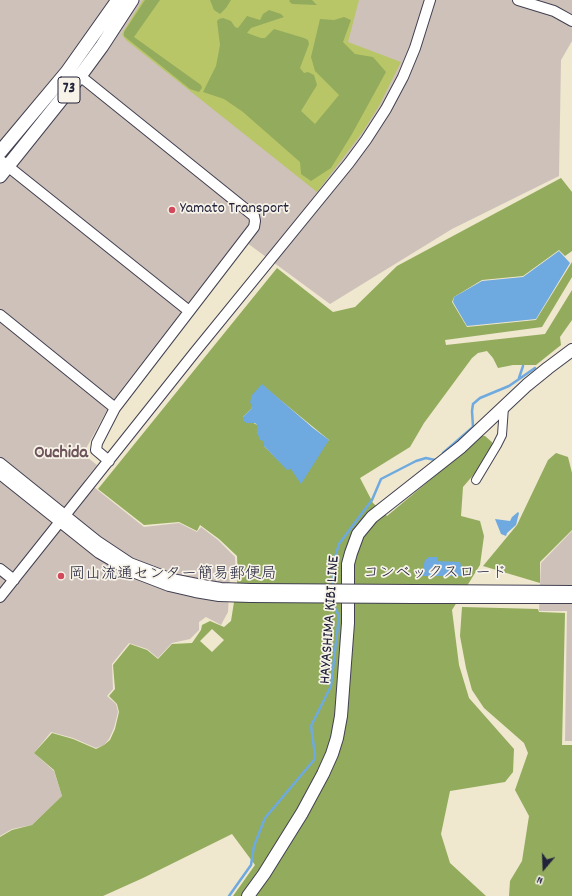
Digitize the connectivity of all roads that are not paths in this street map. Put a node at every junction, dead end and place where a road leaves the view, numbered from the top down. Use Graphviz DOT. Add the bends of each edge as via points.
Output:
graph roads {
  1 [pos="118,0"];
  2 [pos="132,0"];
  3 [pos="430,0"];
  4 [pos="518,0"];
  5 [pos="572,21"];
  6 [pos="80,76"];
  7 [pos="0,152"];
  8 [pos="3,167"];
  9 [pos="190,311"];
  10 [pos="0,315"];
  11 [pos="572,350"];
  12 [pos="504,407"];
  13 [pos="114,408"];
  14 [pos="109,461"];
  15 [pos="0,463"];
  16 [pos="0,474"];
  17 [pos="476,480"];
  18 [pos="63,519"];
  19 [pos="0,569"];
  20 [pos="14,580"];
  21 [pos="572,591"];
  22 [pos="415,594"];
  23 [pos="0,597"];
  24 [pos="572,598"];
  25 [pos="248,896"];
  1 -- 7 [label="main road, 73" via="67,72"];
  2 -- 6 [label="main road, 73"];
  3 -- 14 [label="street" via="403,77 366,140"];
  4 -- 5 [label="street" via="554,10"];
  6 -- 8 [label="main road, 73"];
  6 -- 9 [label="street" via="254,216 254,227"];
  8 -- 9 [label="street"];
  9 -- 13 [label="street"];
  10 -- 13 [label="street"];
  11 -- 12 [label="main road, HAYASHIMA KIBI LINE"];
  12 -- 17 [label="street" via="502,435"];
  12 -- 25 [label="main road, HAYASHIMA KIBI LINE" via="451,456 372,517 358,534 348,564 348,623 337,738 323,774 302,813"];
  13 -- 14 [label="street" via="96,450"];
  14 -- 18 [label="street"];
  15 -- 18 [label="street, コンベックスロード"];
  16 -- 18 [label="street, コンベックスロード"];
  18 -- 20 [label="street"];
  18 -- 22 [label="street, コンベックスロード, bridge" via="103,555 122,567 169,586 195,592 219,596 251,593"];
  19 -- 20 [label="street"];
  20 -- 23 [label="street"];
  21 -- 22 [label="street, コンベックスロード"];
  22 -- 24 [label="street, コンベックスロード"];
}
